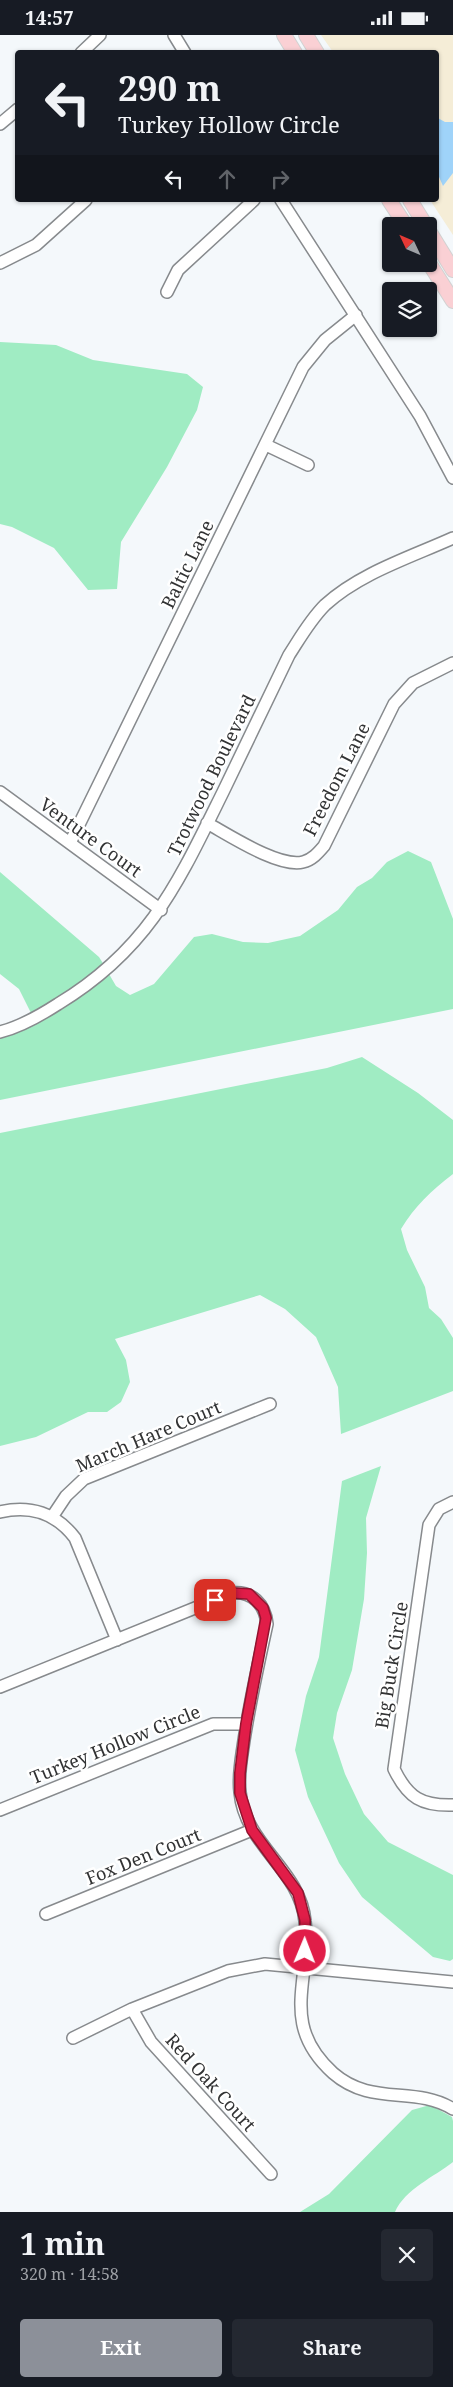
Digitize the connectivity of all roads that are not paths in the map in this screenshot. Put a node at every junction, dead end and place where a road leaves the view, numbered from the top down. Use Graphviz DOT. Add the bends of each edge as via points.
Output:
graph roads {
  1 [pos="100,35"];
  2 [pos="174,35"];
  3 [pos="284,35"];
  4 [pos="306,35"];
  5 [pos="83,50"];
  6 [pos="183,50"];
  7 [pos="293,50"];
  8 [pos="315,50"];
  9 [pos="15,112"];
  10 [pos="0,124"];
  11 [pos="84,202"];
  12 [pos="252,202"];
  13 [pos="282,202"];
  14 [pos="390,202"];
  15 [pos="411,202"];
  16 [pos="400,217"];
  17 [pos="420,217"];
  18 [pos="438,246"];
  19 [pos="0,263"];
  20 [pos="453,270"];
  21 [pos="435,273"];
  22 [pos="167,292"];
  23 [pos="453,301"];
  24 [pos="356,315"];
  25 [pos="266,445"];
  26 [pos="308,465"];
  27 [pos="453,477"];
  28 [pos="453,538"];
  29 [pos="453,663"];
  30 [pos="0,792"];
  31 [pos="207,823"];
  32 [pos="70,843"];
  33 [pos="161,910"];
  34 [pos="0,1032"];
  35 [pos="270,1404"];
  36 [pos="453,1502"];
  37 [pos="0,1512"];
  38 [pos="52,1517"];
  39 [pos="117,1640"];
  40 [pos="0,1687"];
  41 [pos="246,1724"];
  42 [pos="453,1805"];
  43 [pos="0,1810"];
  44 [pos="252,1830"];
  45 [pos="46,1914"];
  46 [pos="304,1967"];
  47 [pos="453,1981"];
  48 [pos="132,2009"];
  49 [pos="73,2038"];
  50 [pos="453,2109"];
  51 [pos="271,2174"];
  1 -- 5 [label="street"];
  2 -- 6 [label="street"];
  3 -- 7 [label="main road"];
  4 -- 8 [label="main road"];
  9 -- 10 [label="street"];
  11 -- 19 [label="street" via="36,245"];
  12 -- 22 [label="street" via="178,269"];
  13 -- 24 [label="street"];
  14 -- 16 [label="main road"];
  15 -- 17 [label="main road"];
  18 -- 20 [label="main road"];
  21 -- 23 [label="main road"];
  24 -- 25 [label="street, Baltic Lane" via="313,353 303,367"];
  24 -- 27 [label="street" via="420,416"];
  25 -- 26 [label="street"];
  25 -- 32 [label="street, Baltic Lane"];
  28 -- 31 [label="street, Trotwood Boulevard" via="358,581 324,606 290,655"];
  29 -- 31 [label="street, Freedom Lane" via="413,683 394,704 324,846 315,856 304,862 279,860"];
  30 -- 32 [label="street, Venture Court"];
  31 -- 33 [label="street, Trotwood Boulevard"];
  32 -- 33 [label="street, Venture Court"];
  33 -- 34 [label="street, Trotwood Boulevard" via="124,954 83,989 46,1012"];
  35 -- 38 [label="street, March Hare Court" via="84,1479 66,1496"];
  36 -- 42 [label="street, Big Buck Circle" via="439,1509 429,1525 394,1769 401,1783 420,1801 434,1806"];
  37 -- 38 [label="street" via="32,1509"];
  38 -- 39 [label="street" via="66,1526 75,1538"];
  39 -- 40 [label="street"];
  39 -- 41 [label="street" via="232,1593 249,1594 263,1608 267,1624"];
  41 -- 43 [label="street, Turkey Hollow Circle" via="213,1723"];
  41 -- 44 [label="street" via="240,1793"];
  44 -- 45 [label="street, Fox Den Court"];
  44 -- 46 [label="street" via="298,1893 305,1920"];
  46 -- 47 [label="street"];
  46 -- 48 [label="street" via="265,1963 228,1971"];
  46 -- 50 [label="street" via="299,2000 301,2018 308,2040 333,2073 362,2091 433,2099"];
  48 -- 49 [label="street"];
  48 -- 51 [label="street, Red Oak Court" via="151,2042"];
}
